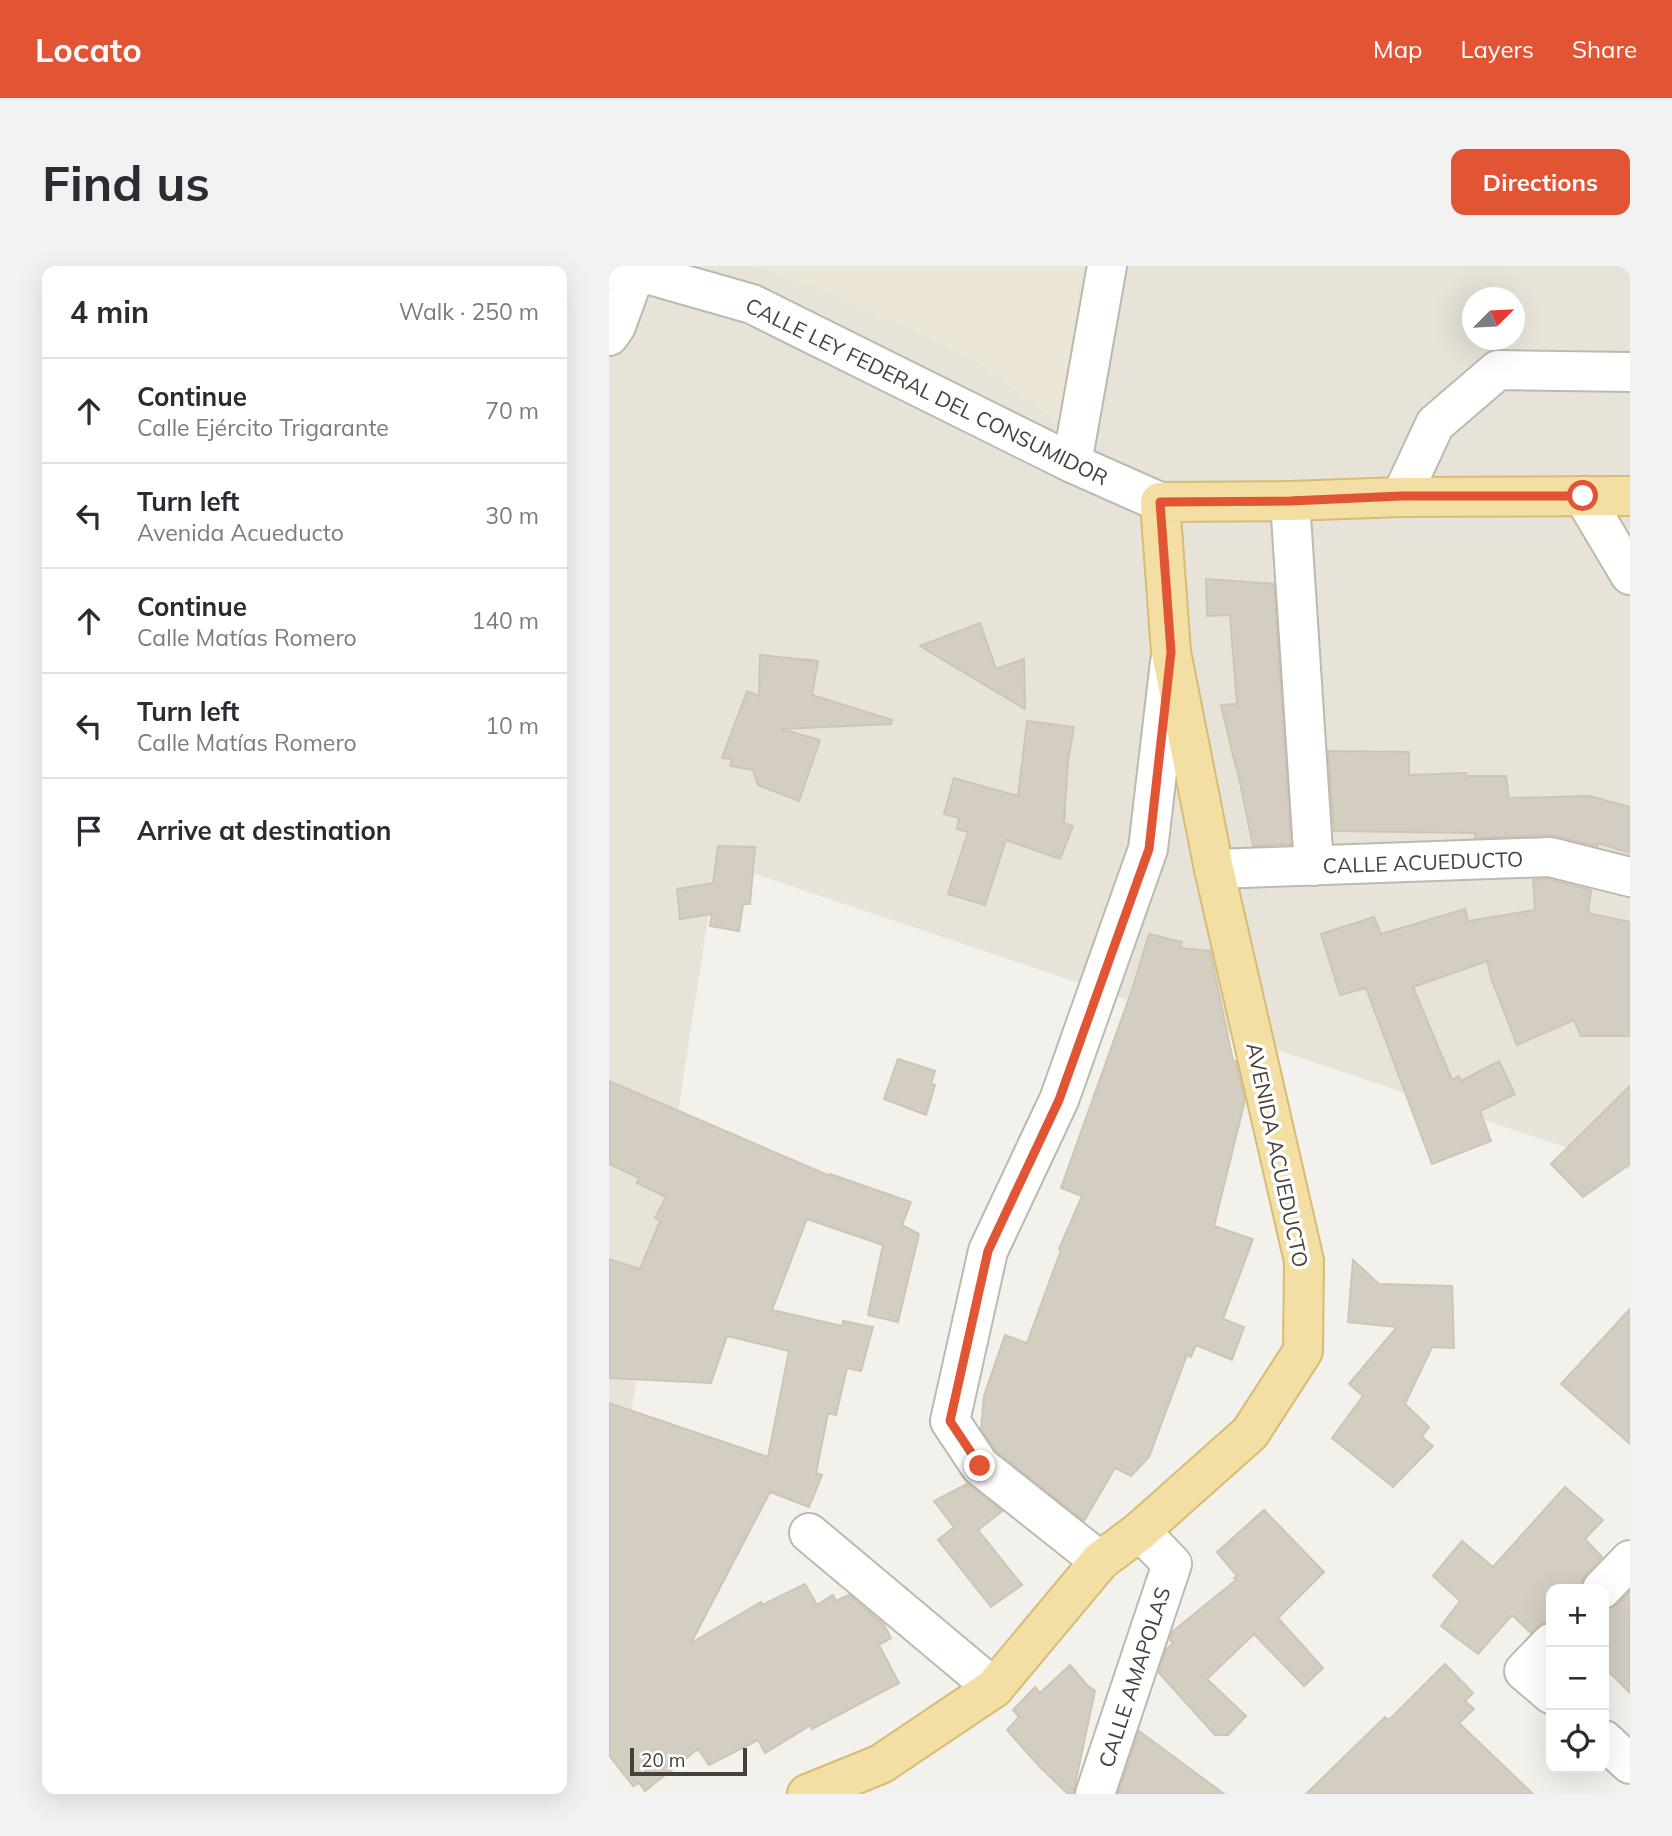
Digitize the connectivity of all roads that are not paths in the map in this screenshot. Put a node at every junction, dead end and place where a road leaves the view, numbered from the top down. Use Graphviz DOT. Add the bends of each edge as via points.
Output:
graph roads {
  1 [pos="1107,266"];
  2 [pos="622,271"];
  3 [pos="609,335"];
  4 [pos="1630,372"];
  5 [pos="1072,463"];
  6 [pos="1401,496"];
  7 [pos="1583,496"];
  8 [pos="1630,496"];
  9 [pos="1290,501"];
  10 [pos="1160,502"];
  11 [pos="1630,575"];
  12 [pos="1171,652"];
  13 [pos="1314,866"];
  14 [pos="1214,870"];
  15 [pos="1630,877"];
  16 [pos="1140,1531"];
  17 [pos="809,1534"];
  18 [pos="1630,1560"];
  19 [pos="1100,1561"];
  20 [pos="1607,1584"];
  21 [pos="1550,1647"];
  22 [pos="1538,1683"];
  23 [pos="993,1688"];
  24 [pos="1609,1745"];
  25 [pos="1630,1763"];
  26 [pos="807,1794"];
  27 [pos="1095,1794"];
  1 -- 5 [label="street"];
  2 -- 3 [label="street" via="616,326"];
  2 -- 5 [label="street, CALLE LEY FEDERAL DEL CONSUMIDOR" via="753,304"];
  4 -- 6 [label="street" via="1498,370 1435,424"];
  5 -- 10 [label="street, CALLE LEY FEDERAL DEL CONSUMIDOR"];
  6 -- 7 [label="main road"];
  6 -- 9 [label="main road"];
  7 -- 8 [label="main road"];
  7 -- 11 [label="street"];
  9 -- 10 [label="main road"];
  9 -- 13 [label="street"];
  10 -- 12 [label="main road, AVENIDA ACUEDUCTO"];
  12 -- 14 [label="main road, AVENIDA ACUEDUCTO"];
  12 -- 19 [label="street" via="1149,849 1059,1100 988,1251 950,1421 980,1466"];
  13 -- 14 [label="street, CALLE ACUEDUCTO"];
  13 -- 15 [label="street, CALLE ACUEDUCTO" via="1550,857"];
  14 -- 16 [label="main road, AVENIDA ACUEDUCTO" via="1304,1261 1303,1350 1250,1433"];
  16 -- 19 [label="main road, AVENIDA ACUEDUCTO"];
  16 -- 27 [label="street, CALLE AMAPOLAS" via="1172,1564"];
  17 -- 23 [label="street"];
  18 -- 20 [label="street"];
  19 -- 23 [label="main road, AVENIDA ACUEDUCTO"];
  21 -- 22 [label="street"];
  23 -- 26 [label="main road, AVENIDA ACUEDUCTO" via="881,1764"];
  24 -- 25 [label="street"];
}
